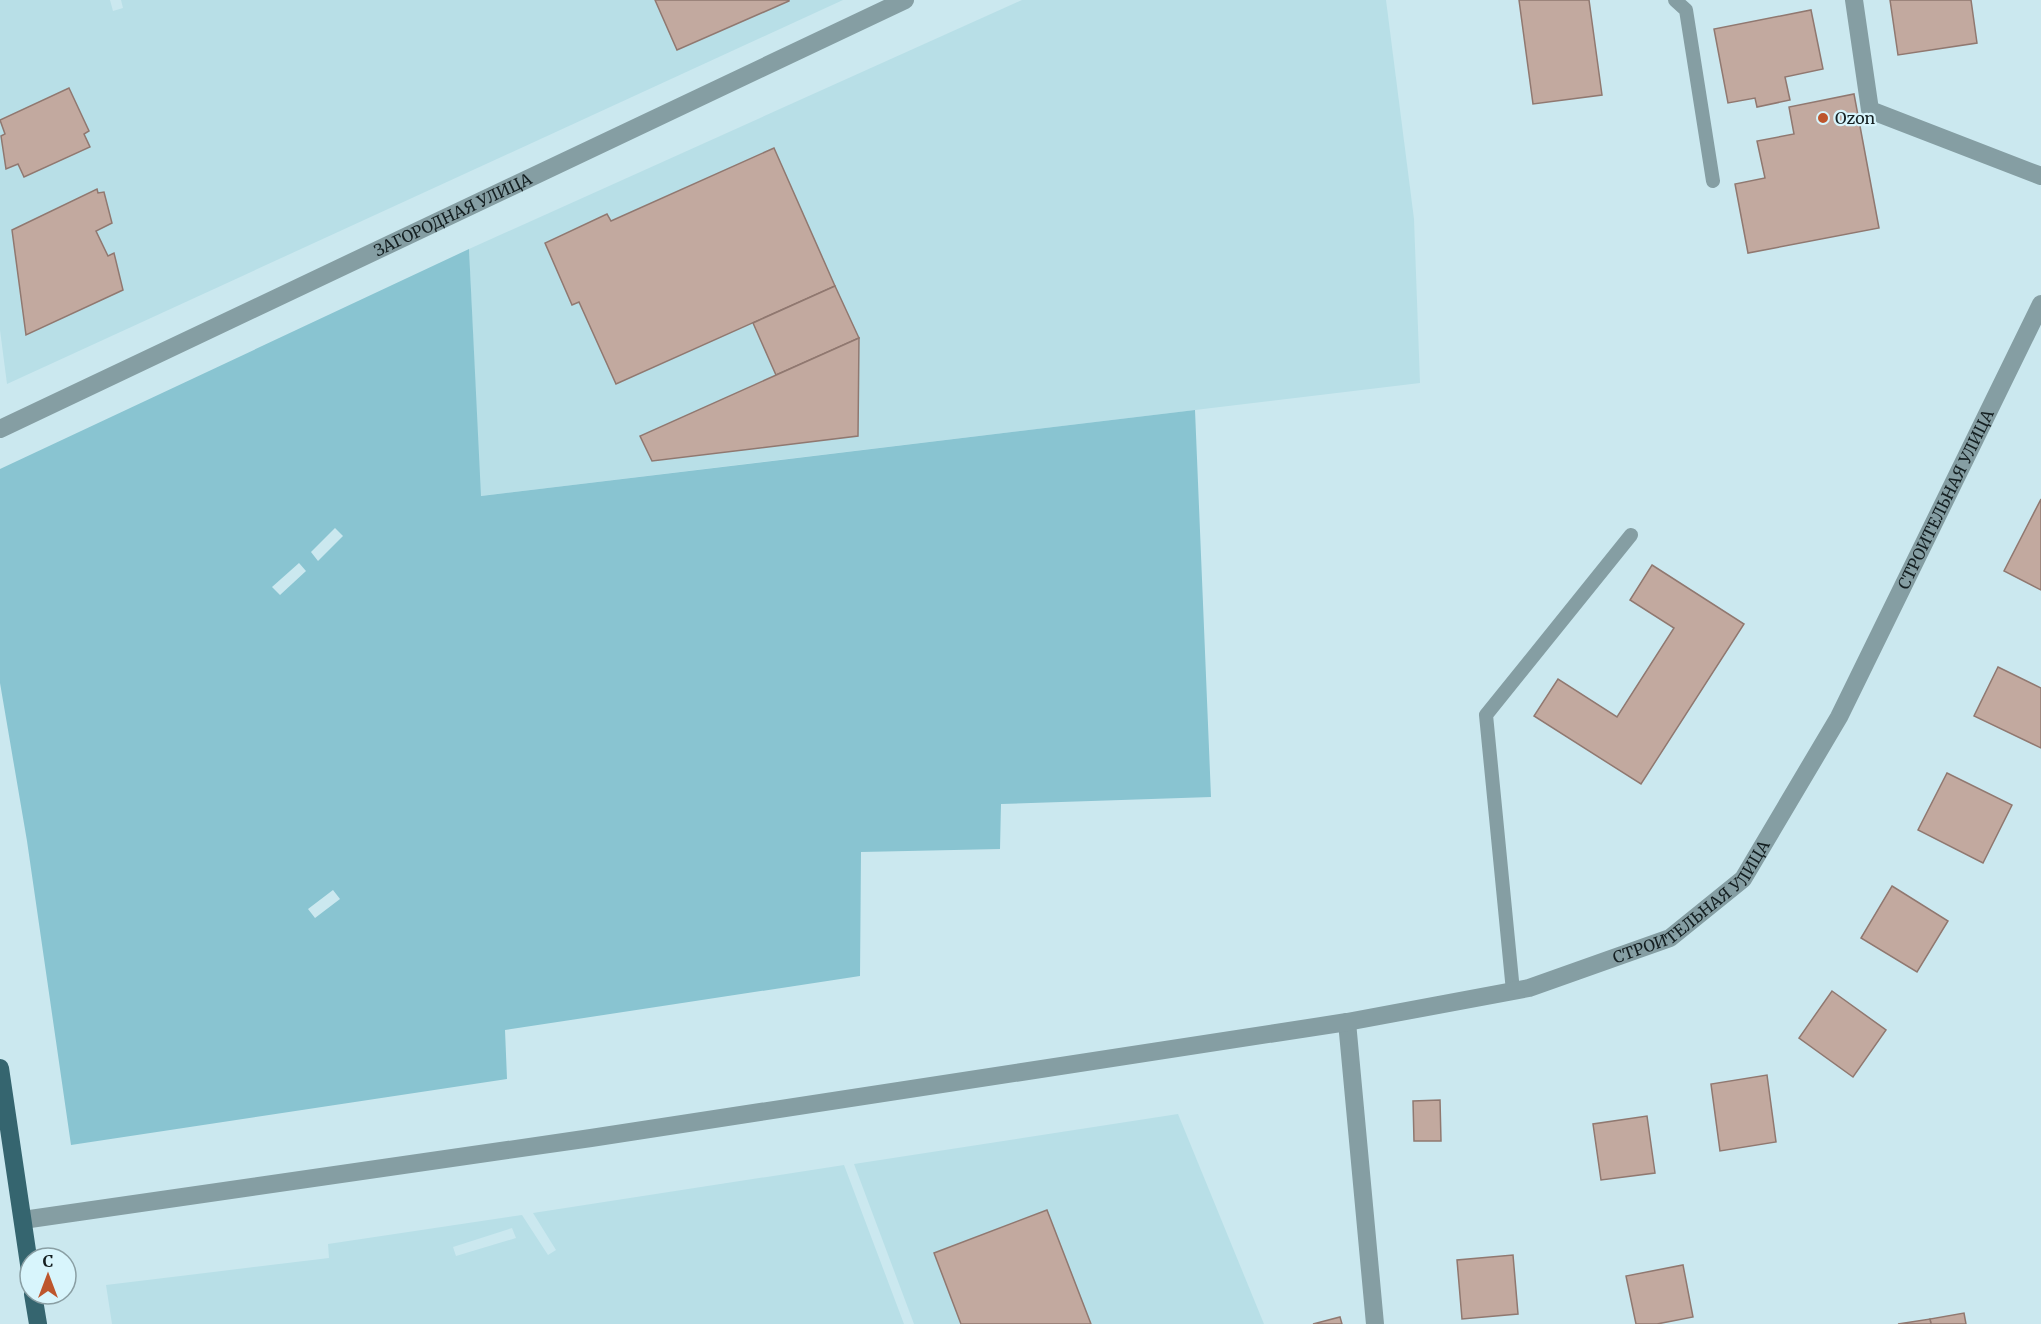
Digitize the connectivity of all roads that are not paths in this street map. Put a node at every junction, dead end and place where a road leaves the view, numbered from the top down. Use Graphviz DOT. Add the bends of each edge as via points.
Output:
graph roads {
  1 [pos="905,0"];
  2 [pos="1675,0"];
  3 [pos="1854,0"];
  4 [pos="2041,176"];
  5 [pos="1713,181"];
  6 [pos="2041,304"];
  7 [pos="2035,334"];
  8 [pos="0,429"];
  9 [pos="1631,536"];
  10 [pos="1513,992"];
  11 [pos="1347,1022"];
  12 [pos="0,1068"];
  13 [pos="23,1220"];
  14 [pos="27,1246"];
  15 [pos="35,1306"];
  16 [pos="38,1324"];
  17 [pos="1375,1324"];
  1 -- 8 [label="street, ЗАГОРОДНАЯ УЛИЦА"];
  2 -- 5 [label="lane" via="1686,10"];
  3 -- 4 [label="street" via="1870,111"];
  6 -- 7 [label="street, СТРОИТЕЛЬНАЯ УЛИЦА"];
  7 -- 10 [label="street, СТРОИТЕЛЬНАЯ УЛИЦА" via="1839,717 1743,879 1670,938"];
  9 -- 10 [label="lane" via="1486,715"];
  10 -- 11 [label="street, СТРОИТЕЛЬНАЯ УЛИЦА"];
  11 -- 13 [label="street, СТРОИТЕЛЬНАЯ УЛИЦА" via="579,1140"];
  11 -- 17 [label="street"];
  12 -- 13 [label="main road"];
  13 -- 14 [label="main road"];
  15 -- 16 [label="main road"];
}
